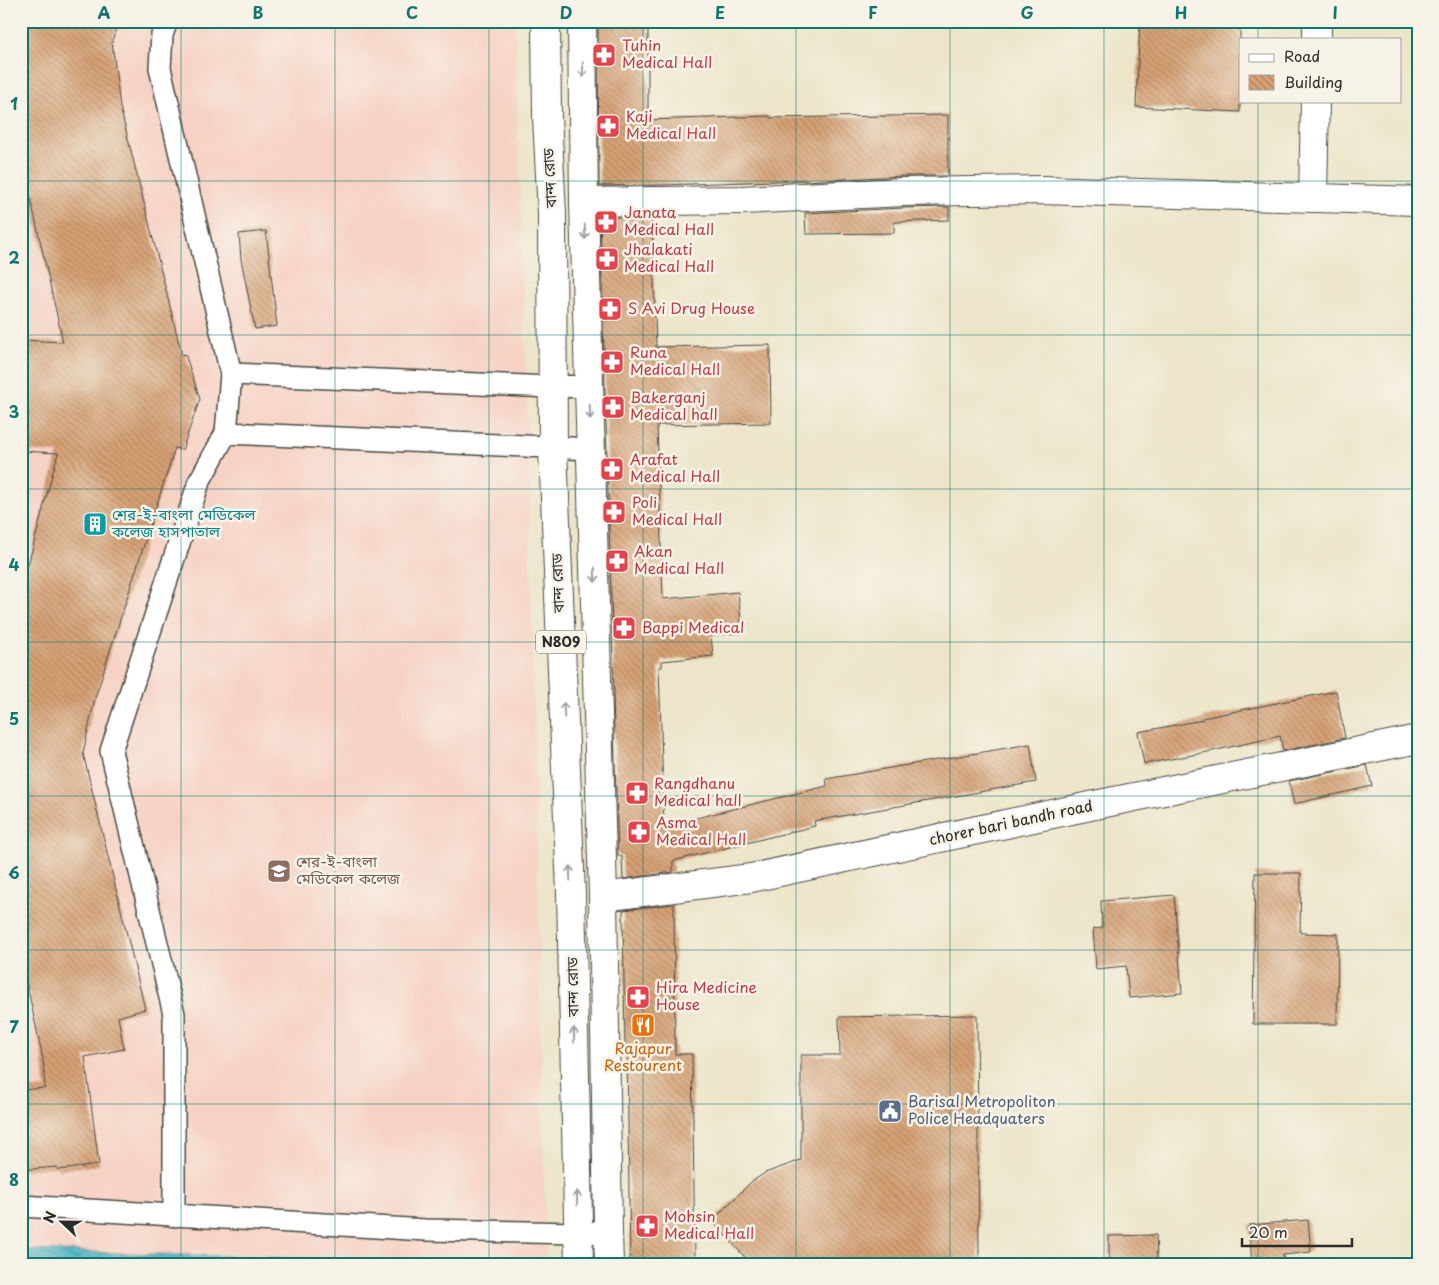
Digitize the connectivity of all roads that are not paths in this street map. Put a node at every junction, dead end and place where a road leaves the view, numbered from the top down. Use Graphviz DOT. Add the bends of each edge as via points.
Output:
graph roads {
  1 [pos="167,21"];
  2 [pos="546,21"];
  3 [pos="582,21"];
  4 [pos="1317,21"];
  5 [pos="1317,38"];
  6 [pos="1315,102"];
  7 [pos="1313,198"];
  8 [pos="1418,201"];
  9 [pos="584,202"];
  10 [pos="231,374"];
  11 [pos="589,386"];
  12 [pos="552,387"];
  13 [pos="226,433"];
  14 [pos="553,448"];
  15 [pos="592,448"];
  16 [pos="1418,739"];
  17 [pos="603,897"];
  18 [pos="21,1206"];
  19 [pos="174,1216"];
  20 [pos="608,1232"];
  21 [pos="578,1233"];
  22 [pos="579,1264"];
  23 [pos="609,1264"];
  1 -- 10 [label="lane" via="162,35 160,68"];
  2 -- 12 [label="main road, বান্দ রোড / N809" via="552,214"];
  3 -- 9 [label="main road, বান্দ রোড / N809, one-way"];
  4 -- 5 [label="main road"];
  6 -- 7 [label="main road"];
  7 -- 8 [label="main road"];
  7 -- 9 [label="main road" via="1041,190"];
  9 -- 11 [label="main road, বান্দ রোড / N809, one-way"];
  10 -- 12 [label="lane"];
  10 -- 13 [label="lane"];
  11 -- 12 [label="lane"];
  11 -- 15 [label="main road, বান্দ রোড / N809, one-way"];
  12 -- 14 [label="main road, বান্দ রোড / N809"];
  13 -- 14 [label="lane"];
  13 -- 19 [label="lane" via="199,482 111,751 174,1014"];
  14 -- 15 [label="lane"];
  21 -- 14 [label="main road, বান্দ রোড / N809, one-way" via="571,893"];
  15 -- 17 [label="main road, বান্দ রোড / N809, one-way"];
  16 -- 17 [label="main road, chorer bari bandh road" via="750,878"];
  17 -- 20 [label="main road, বান্দ রোড / N809"];
  18 -- 19 [label="lane"];
  19 -- 21 [label="lane" via="426,1230"];
  20 -- 21 [label="lane"];
  20 -- 23 [label="main road, বান্দ রোড / N809"];
  21 -- 22 [label="main road, বান্দ রোড / N809"];
}
